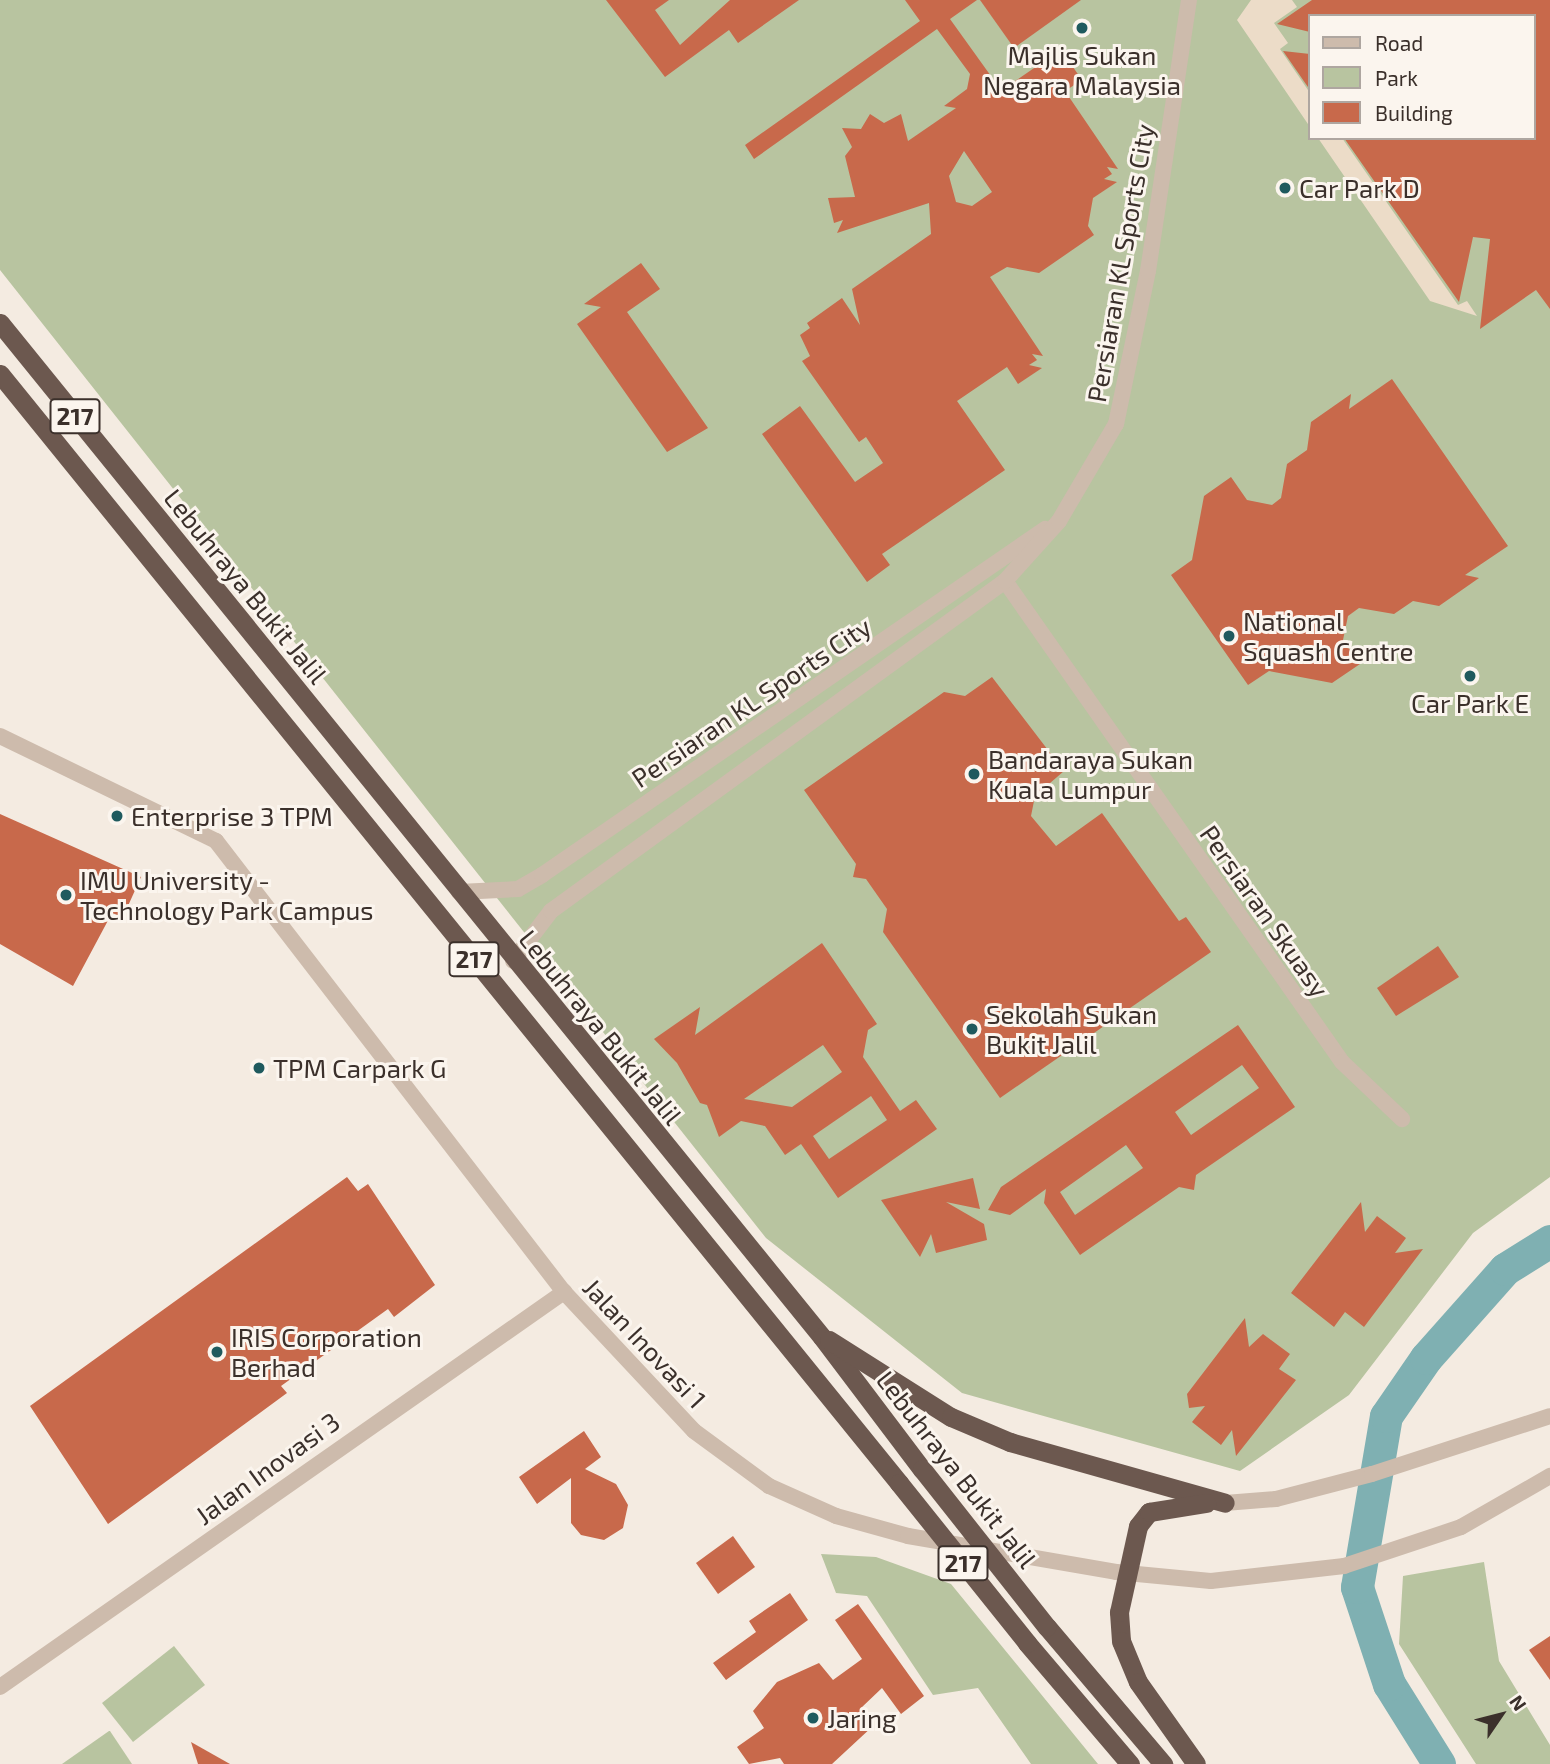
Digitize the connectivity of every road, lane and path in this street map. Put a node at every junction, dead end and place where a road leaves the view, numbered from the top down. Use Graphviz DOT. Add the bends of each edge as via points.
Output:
graph roads {
  1 [pos="1189,0"];
  2 [pos="0,323"];
  3 [pos="0,374"];
  4 [pos="1059,521"];
  5 [pos="1005,582"];
  6 [pos="0,736"];
  7 [pos="459,892"];
  8 [pos="513,961"];
  9 [pos="1402,1119"];
  10 [pos="564,1292"];
  11 [pos="822,1337"];
  12 [pos="1550,1416"];
  13 [pos="1550,1476"];
  14 [pos="1225,1503"];
  15 [pos="0,1687"];
  16 [pos="1130,1764"];
  17 [pos="1163,1764"];
  18 [pos="1196,1764"];
  1 -- 4 [label="street, Persiaran KL Sports City" via="1148,271 1116,424"];
  2 -- 7 [label="highway, Lebuhraya Bukit Jalil / 217"];
  3 -- 16 [label="highway, Lebuhraya Bukit Jalil / 217, bridge" via="1027,1643"];
  4 -- 5 [label="street, Persiaran KL Sports City"];
  4 -- 7 [label="street, Persiaran KL Sports City" via="541,875 517,889"];
  5 -- 8 [label="street, Persiaran KL Sports City" via="551,911"];
  5 -- 9 [label="street, Persiaran Skuasy" via="1342,1062"];
  6 -- 10 [label="street, Jalan Inovasi 1" via="216,841"];
  7 -- 8 [label="highway, Lebuhraya Bukit Jalil / 217"];
  8 -- 11 [label="highway, Lebuhraya Bukit Jalil / 217"];
  10 -- 13 [label="street, Jalan Inovasi 1" via="694,1431 769,1486 836,1516 908,1536 1116,1572 1211,1581 1344,1566 1461,1527"];
  10 -- 15 [label="street, Jalan Inovasi 3"];
  11 -- 14 [label="highway" via="951,1418 1010,1441"];
  11 -- 17 [label="highway, Lebuhraya Bukit Jalil / 217, bridge" via="1047,1627"];
  12 -- 14 [label="street" via="1276,1499"];
  14 -- 18 [label="highway, bridge" via="1171,1504 1149,1511 1138,1526 1119,1612 1121,1641 1138,1682"];
}
